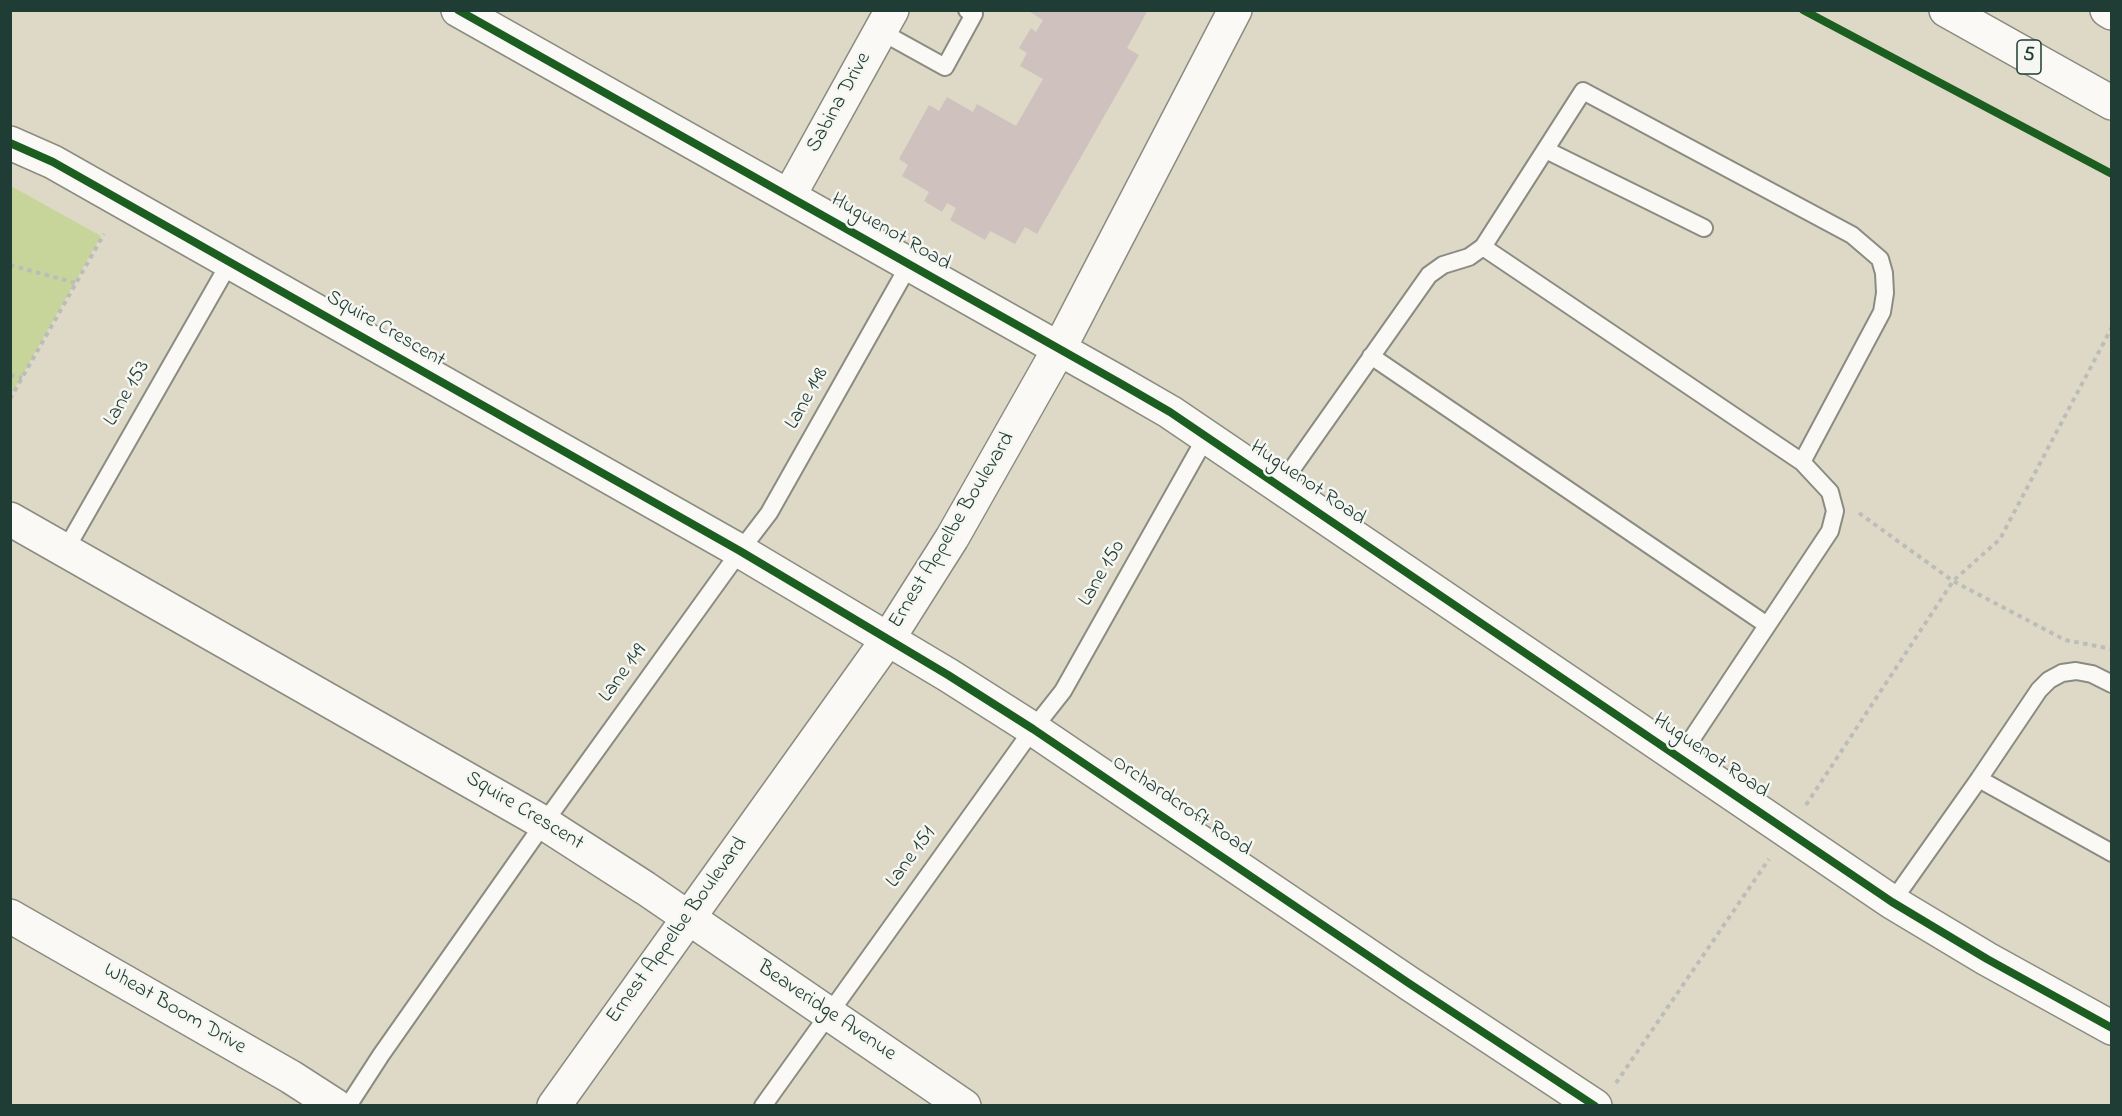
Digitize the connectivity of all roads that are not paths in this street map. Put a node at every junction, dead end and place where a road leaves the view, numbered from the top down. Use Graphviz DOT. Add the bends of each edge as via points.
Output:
graph roads {
  1 [pos="458,10"];
  2 [pos="967,10"];
  3 [pos="1235,10"];
  4 [pos="1946,10"];
  5 [pos="2107,10"];
  6 [pos="2112,13"];
  7 [pos="886,21"];
  8 [pos="2112,103"];
  9 [pos="10,143"];
  10 [pos="1546,150"];
  11 [pos="789,196"];
  12 [pos="1704,228"];
  13 [pos="1483,247"];
  14 [pos="230,262"];
  15 [pos="909,265"];
  16 [pos="1059,349"];
  17 [pos="1371,356"];
  18 [pos="1206,437"];
  19 [pos="1802,462"];
  20 [pos="1280,486"];
  21 [pos="10,519"];
  22 [pos="66,549"];
  23 [pos="740,551"];
  24 [pos="1767,626"];
  25 [pos="888,639"];
  26 [pos="2112,684"];
  27 [pos="1033,729"];
  28 [pos="1679,758"];
  29 [pos="1979,779"];
  30 [pos="544,823"];
  31 [pos="2112,853"];
  32 [pos="1892,902"];
  33 [pos="10,916"];
  34 [pos="688,917"];
  35 [pos="828,1013"];
  36 [pos="2112,1028"];
  37 [pos="1605,1096"];
  38 [pos="336,1106"];
  39 [pos="348,1106"];
  40 [pos="554,1106"];
  41 [pos="763,1106"];
  42 [pos="964,1106"];
  1 -- 11 [label="street, Huguenot Road"];
  2 -- 7 [label="lane" via="974,14 945,67"];
  3 -- 16 [label="street, Ernest Appelbe Boulevard"];
  4 -- 8 [label="street, 5"];
  5 -- 6 [label="street"];
  7 -- 11 [label="street, Sabina Drive"];
  9 -- 14 [label="street, Squire Crescent" via="53,162"];
  10 -- 12 [label="lane"];
  10 -- 13 [label="lane"];
  10 -- 19 [label="lane" via="1583,91 1852,235 1880,259 1885,293 1882,312"];
  11 -- 15 [label="street, Huguenot Road"];
  13 -- 17 [label="lane" via="1429,275"];
  13 -- 19 [label="lane"];
  14 -- 22 [label="lane, Lane 153"];
  14 -- 23 [label="street, Squire Crescent"];
  15 -- 16 [label="street, Huguenot Road"];
  15 -- 23 [label="lane, Lane 148" via="769,513"];
  16 -- 18 [label="street, Huguenot Road"];
  16 -- 25 [label="street, Ernest Appelbe Boulevard" via="952,538"];
  17 -- 20 [label="lane"];
  17 -- 24 [label="lane"];
  18 -- 20 [label="street, Huguenot Road"];
  18 -- 27 [label="lane, Lane 150" via="1063,690"];
  19 -- 24 [label="lane" via="1830,492 1835,511 1830,531"];
  20 -- 28 [label="street, Huguenot Road"];
  21 -- 22 [label="street, Squire Crescent"];
  22 -- 30 [label="street, Squire Crescent"];
  23 -- 25 [label="street, Orchardcroft Road"];
  23 -- 30 [label="lane, Lane 149"];
  24 -- 28 [label="lane"];
  25 -- 27 [label="street, Orchardcroft Road"];
  25 -- 34 [label="street, Ernest Appelbe Boulevard"];
  26 -- 29 [label="lane" via="2076,671 2049,680"];
  27 -- 35 [label="lane, Lane 151"];
  27 -- 37 [label="street, Orchardcroft Road" via="1419,990"];
  28 -- 32 [label="street, Huguenot Road"];
  29 -- 31 [label="lane"];
  29 -- 32 [label="lane"];
  30 -- 34 [label="street, Squire Crescent"];
  30 -- 39 [label="lane, Lane 149"];
  32 -- 36 [label="street, Huguenot Road"];
  33 -- 38 [label="street, Wheat Boom Drive"];
  34 -- 35 [label="street, Beaveridge Avenue"];
  34 -- 40 [label="street, Ernest Appelbe Boulevard"];
  35 -- 41 [label="lane, Lane 151"];
  35 -- 42 [label="street, Beaveridge Avenue"];
}
